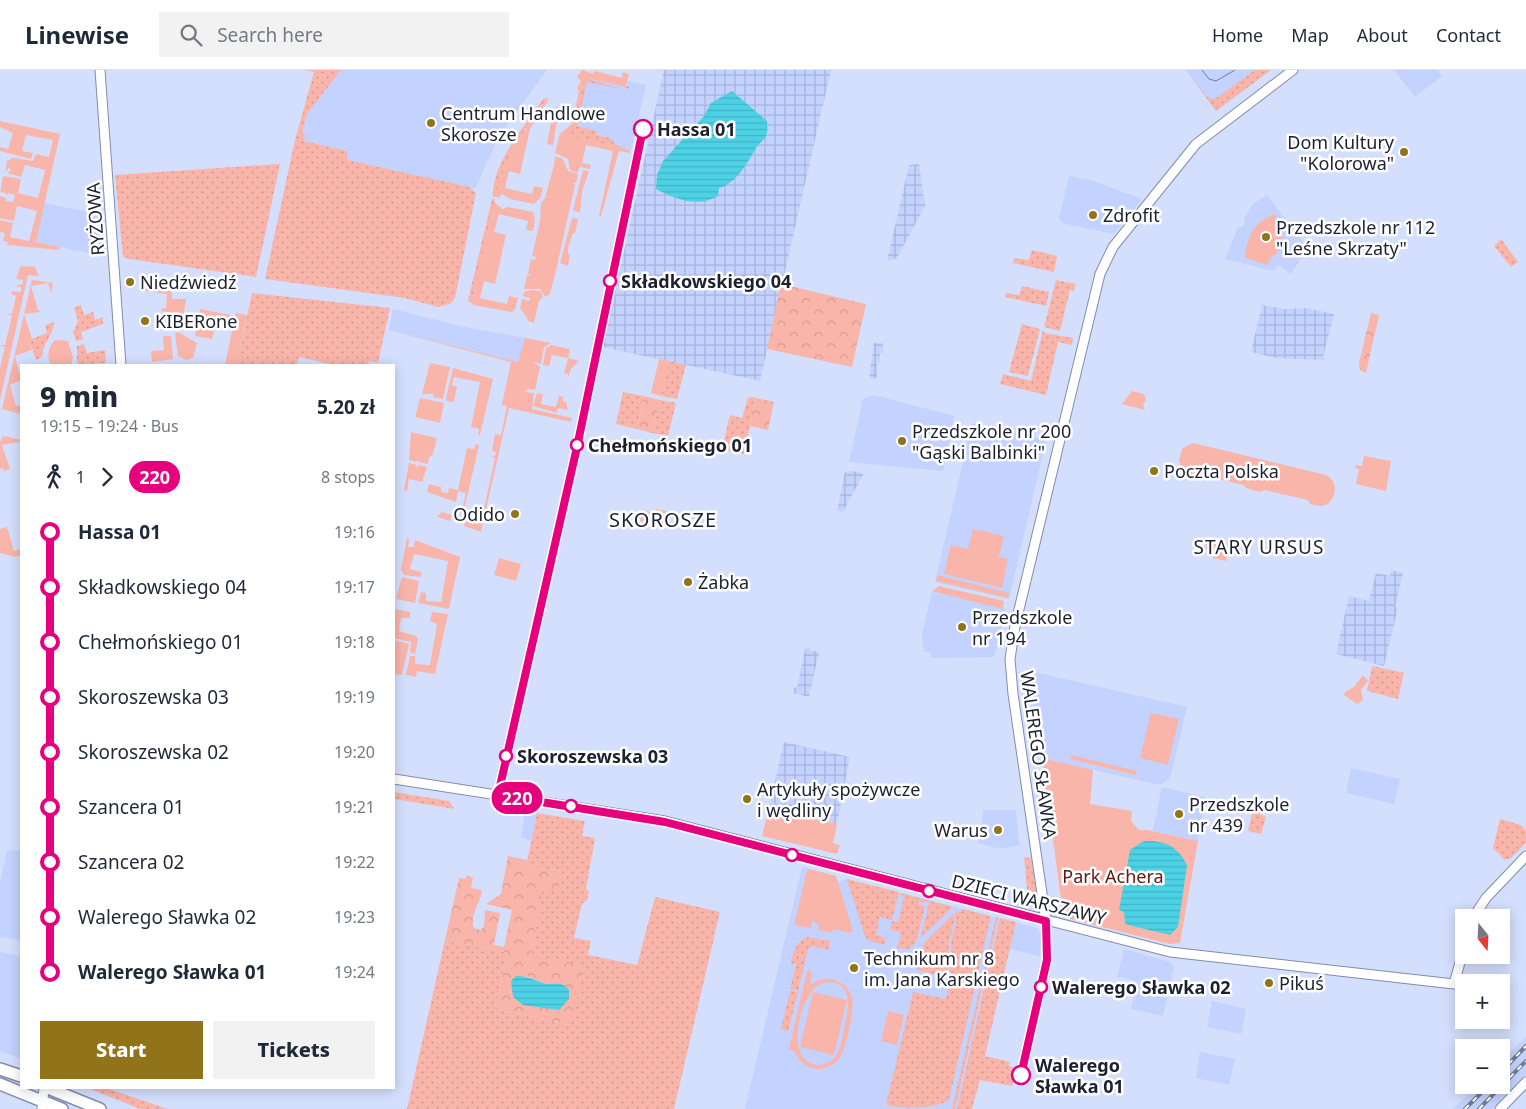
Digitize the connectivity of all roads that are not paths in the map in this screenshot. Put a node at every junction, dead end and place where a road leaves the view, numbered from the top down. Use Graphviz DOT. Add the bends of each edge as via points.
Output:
graph roads {
  1 [pos="100,70"];
  2 [pos="1293,70"];
  3 [pos="121,364"];
  4 [pos="395,779"];
  5 [pos="1526,856"];
  6 [pos="1479,909"];
  7 [pos="1046,921"];
  8 [pos="1460,964"];
  9 [pos="0,1069"];
  10 [pos="20,1076"];
  11 [pos="1526,1082"];
  12 [pos="0,1084"];
  13 [pos="50,1089"];
  14 [pos="51,1089"];
  15 [pos="53,1089"];
  16 [pos="42,1105"];
  17 [pos="56,1108"];
  18 [pos="100,1109"];
  19 [pos="1500,1109"];
  1 -- 3 [label="street, RYŻOWA"];
  2 -- 7 [label="street, WALEREGO SŁAWKA" via="1196,144 1113,247 1100,274 1015,626 1010,659 1012,694"];
  4 -- 7 [label="street, DZIECI WARSZAWY" via="665,822"];
  5 -- 6 [label="street"];
  7 -- 8 [label="street, DZIECI WARSZAWY" via="1183,954 1454,984"];
  9 -- 10 [label="main road"];
  11 -- 19 [label="street"];
  12 -- 16 [label="main road"];
  13 -- 16 [label="street"];
  14 -- 17 [label="street"];
  15 -- 18 [label="main road"];
  16 -- 17 [label="main road"];
}
